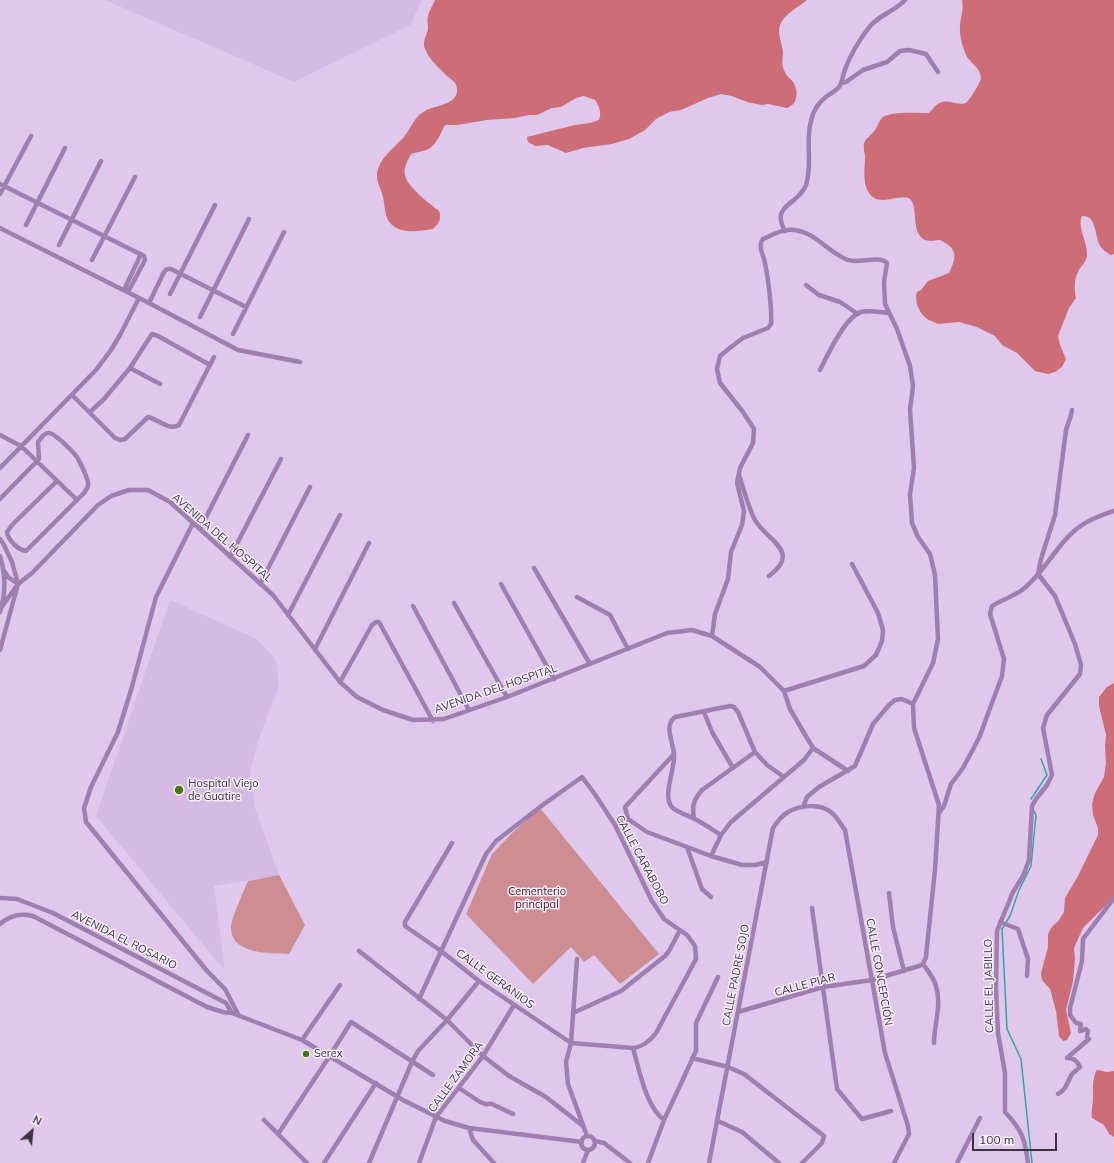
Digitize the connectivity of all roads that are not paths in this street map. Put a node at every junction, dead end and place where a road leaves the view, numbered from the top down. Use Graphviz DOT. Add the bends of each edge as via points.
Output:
graph roads {
  1 [pos="905,0"];
  2 [pos="938,72"];
  3 [pos="841,83"];
  4 [pos="31,136"];
  5 [pos="65,148"];
  6 [pos="101,162"];
  7 [pos="135,177"];
  8 [pos="2,185"];
  9 [pos="0,194"];
  10 [pos="37,202"];
  11 [pos="214,205"];
  12 [pos="248,219"];
  13 [pos="72,220"];
  14 [pos="26,225"];
  15 [pos="0,228"];
  16 [pos="784,231"];
  17 [pos="284,232"];
  18 [pos="104,236"];
  19 [pos="59,245"];
  20 [pos="92,260"];
  21 [pos="180,273"];
  22 [pos="806,285"];
  23 [pos="213,290"];
  24 [pos="126,291"];
  25 [pos="170,294"];
  26 [pos="139,298"];
  27 [pos="149,303"];
  28 [pos="246,307"];
  29 [pos="889,313"];
  30 [pos="858,314"];
  31 [pos="200,316"];
  32 [pos="233,334"];
  33 [pos="214,357"];
  34 [pos="300,362"];
  35 [pos="210,365"];
  36 [pos="130,368"];
  37 [pos="820,370"];
  38 [pos="160,384"];
  39 [pos="72,395"];
  40 [pos="1072,410"];
  41 [pos="90,412"];
  42 [pos="0,435"];
  43 [pos="248,435"];
  44 [pos="21,446"];
  45 [pos="281,459"];
  46 [pos="36,461"];
  47 [pos="0,468"];
  48 [pos="738,475"];
  49 [pos="57,481"];
  50 [pos="310,487"];
  51 [pos="0,499"];
  52 [pos="77,500"];
  53 [pos="1114,511"];
  54 [pos="340,515"];
  55 [pos="193,523"];
  56 [pos="200,529"];
  57 [pos="0,539"];
  58 [pos="369,543"];
  59 [pos="0,556"];
  60 [pos="230,557"];
  61 [pos="852,564"];
  62 [pos="534,568"];
  63 [pos="4,569"];
  64 [pos="1038,574"];
  65 [pos="769,576"];
  66 [pos="18,584"];
  67 [pos="260,584"];
  68 [pos="501,584"];
  69 [pos="577,597"];
  70 [pos="454,603"];
  71 [pos="413,606"];
  72 [pos="1,610"];
  73 [pos="288,615"];
  74 [pos="712,636"];
  75 [pos="315,649"];
  76 [pos="628,649"];
  77 [pos="0,650"];
  78 [pos="590,664"];
  79 [pos="554,678"];
  80 [pos="340,682"];
  81 [pos="784,691"];
  82 [pos="507,697"];
  83 [pos="913,704"];
  84 [pos="470,710"];
  85 [pos="704,712"];
  86 [pos="433,721"];
  87 [pos="813,748"];
  88 [pos="755,752"];
  89 [pos="674,754"];
  90 [pos="734,768"];
  91 [pos="848,771"];
  92 [pos="784,777"];
  93 [pos="802,807"];
  94 [pos="938,815"];
  95 [pos="628,819"];
  96 [pos="694,819"];
  97 [pos="615,825"];
  98 [pos="721,835"];
  99 [pos="452,843"];
  100 [pos="687,847"];
  101 [pos="711,856"];
  102 [pos="767,862"];
  103 [pos="889,893"];
  104 [pos="711,897"];
  105 [pos="0,898"];
  106 [pos="1114,898"];
  107 [pos="812,908"];
  108 [pos="1001,922"];
  109 [pos="0,924"];
  110 [pos="680,930"];
  111 [pos="441,951"];
  112 [pos="358,952"];
  113 [pos="577,959"];
  114 [pos="923,964"];
  115 [pos="904,971"];
  116 [pos="1027,976"];
  117 [pos="718,977"];
  118 [pos="872,980"];
  119 [pos="479,981"];
  120 [pos="340,985"];
  121 [pos="824,987"];
  122 [pos="419,999"];
  123 [pos="514,1005"];
  124 [pos="738,1012"];
  125 [pos="232,1013"];
  126 [pos="573,1013"];
  127 [pos="239,1016"];
  128 [pos="447,1020"];
  129 [pos="302,1040"];
  130 [pos="571,1043"];
  131 [pos="934,1044"];
  132 [pos="633,1048"];
  133 [pos="483,1056"];
  134 [pos="330,1057"];
  135 [pos="692,1058"];
  136 [pos="412,1062"];
  137 [pos="728,1067"];
  138 [pos="433,1075"];
  139 [pos="376,1083"];
  140 [pos="459,1088"];
  141 [pos="1058,1094"];
  142 [pos="398,1097"];
  143 [pos="891,1111"];
  144 [pos="513,1114"];
  145 [pos="436,1117"];
  146 [pos="980,1118"];
  147 [pos="264,1120"];
  148 [pos="664,1120"];
  149 [pos="718,1121"];
  150 [pos="583,1126"];
  151 [pos="469,1128"];
  152 [pos="278,1134"];
  153 [pos="587,1136"];
  154 [pos="595,1141"];
  155 [pos="582,1142"];
  156 [pos="588,1150"];
  157 [pos="307,1163"];
  158 [pos="324,1163"];
  159 [pos="369,1163"];
  160 [pos="419,1163"];
  161 [pos="494,1163"];
  162 [pos="583,1163"];
  163 [pos="630,1163"];
  164 [pos="648,1163"];
  165 [pos="710,1163"];
  166 [pos="779,1163"];
  167 [pos="802,1163"];
  168 [pos="894,1163"];
  169 [pos="957,1163"];
  170 [pos="1028,1163"];
  1 -- 3 [label="street" via="867,29 850,59"];
  2 -- 3 [label="street" via="926,54 906,50 900,51 887,62 864,70"];
  3 -- 16 [label="street" via="819,104 812,116 806,183 798,197 781,212 780,219"];
  4 -- 8 [label="street"];
  5 -- 10 [label="street"];
  6 -- 13 [label="street"];
  7 -- 18 [label="street"];
  8 -- 9 [label="street"];
  8 -- 10 [label="street"];
  10 -- 13 [label="street"];
  10 -- 14 [label="street"];
  11 -- 21 [label="street"];
  12 -- 23 [label="street"];
  13 -- 18 [label="street"];
  13 -- 19 [label="street"];
  15 -- 24 [label="street"];
  16 -- 29 [label="street" via="793,230 808,234 849,260 885,260 885,304"];
  16 -- 48 [label="street" via="760,242 767,277 770,326 743,338 720,356 717,369 720,383 754,428 753,443"];
  17 -- 28 [label="street"];
  18 -- 20 [label="street"];
  18 -- 24 [label="street" via="141,254"];
  21 -- 23 [label="street"];
  21 -- 25 [label="street"];
  21 -- 27 [label="street" via="167,269"];
  22 -- 30 [label="street" via="819,295 840,302"];
  23 -- 28 [label="street"];
  23 -- 31 [label="street"];
  24 -- 26 [label="street"];
  26 -- 27 [label="street"];
  26 -- 39 [label="street" via="111,350"];
  27 -- 34 [label="street" via="238,350"];
  28 -- 32 [label="street"];
  29 -- 30 [label="street"];
  29 -- 83 [label="street" via="910,366 914,386 910,410 914,468 910,494 912,523 930,554 936,575 938,638 933,663"];
  30 -- 37 [label="street" via="837,337"];
  33 -- 35 [label="street"];
  35 -- 36 [label="street" via="154,334 149,336"];
  35 -- 41 [label="street" via="179,424 175,427 148,417 125,439 120,440"];
  36 -- 38 [label="street"];
  36 -- 41 [label="street"];
  39 -- 41 [label="street"];
  39 -- 44 [label="street"];
  40 -- 64 [label="street" via="1066,430 1054,515"];
  42 -- 44 [label="street"];
  43 -- 56 [label="street"];
  44 -- 46 [label="street"];
  44 -- 47 [label="street"];
  45 -- 60 [label="street"];
  46 -- 49 [label="street"];
  46 -- 51 [label="street"];
  46 -- 52 [label="street" via="40,457 38,442 50,432 76,456 88,481 88,488"];
  48 -- 65 [label="street" via="755,520 782,552 782,562"];
  48 -- 74 [label="street" via="737,483 744,512 742,525 731,552 728,579 715,614"];
  49 -- 52 [label="street"];
  49 -- 52 [label="street" via="9,528 8,535 20,550 26,551"];
  50 -- 67 [label="street"];
  53 -- 64 [label="street" via="1087,522 1073,532"];
  54 -- 73 [label="street"];
  55 -- 56 [label="street, AVENIDA DEL HOSPITAL"];
  55 -- 66 [label="street, AVENIDA DEL HOSPITAL" via="170,502 148,490 129,490 112,496 98,505 32,573"];
  55 -- 127 [label="street" via="156,597 118,732 91,787 84,808 86,822 207,971 225,989"];
  56 -- 60 [label="street, AVENIDA DEL HOSPITAL"];
  57 -- 66 [label="street" via="12,562"];
  58 -- 75 [label="street"];
  59 -- 63 [label="street"];
  60 -- 67 [label="street, AVENIDA DEL HOSPITAL"];
  61 -- 81 [label="street" via="878,613 883,630 882,641 876,655 864,666"];
  62 -- 78 [label="street"];
  63 -- 66 [label="street" via="8,577"];
  63 -- 72 [label="street" via="5,586"];
  64 -- 94 [label="street" via="1021,591 992,606 990,614 1004,659 1002,676 980,738 951,784 944,806"];
  64 -- 108 [label="street, CALLE EL JABILLO" via="1055,596 1075,644 1081,666 1080,674 1047,715 1043,728 1052,775 1032,806 1029,860"];
  66 -- 72 [label="street, AVENIDA DEL HOSPITAL"];
  66 -- 77 [label="street"];
  67 -- 73 [label="street, AVENIDA DEL HOSPITAL"];
  68 -- 79 [label="street"];
  69 -- 76 [label="street" via="610,615"];
  70 -- 82 [label="street"];
  71 -- 84 [label="street"];
  73 -- 75 [label="street, AVENIDA DEL HOSPITAL"];
  74 -- 76 [label="street, AVENIDA DEL HOSPITAL" via="692,630 667,633"];
  74 -- 81 [label="street, AVENIDA DEL HOSPITAL" via="760,667"];
  75 -- 80 [label="street, AVENIDA DEL HOSPITAL"];
  76 -- 78 [label="street, AVENIDA DEL HOSPITAL"];
  78 -- 79 [label="street, AVENIDA DEL HOSPITAL"];
  79 -- 82 [label="street, AVENIDA DEL HOSPITAL"];
  80 -- 86 [label="street, AVENIDA DEL HOSPITAL" via="357,697 383,710 413,720"];
  80 -- 86 [label="street" via="372,625 378,622"];
  81 -- 87 [label="street, AVENIDA DEL HOSPITAL" via="790,709"];
  82 -- 84 [label="street, AVENIDA DEL HOSPITAL"];
  83 -- 91 [label="street" via="902,699 895,700 889,705 873,724 855,766"];
  83 -- 94 [label="street" via="914,728 934,786 939,805"];
  84 -- 86 [label="street, AVENIDA DEL HOSPITAL"];
  85 -- 88 [label="street" via="730,706 736,709"];
  85 -- 89 [label="street" via="675,717 672,720 670,734"];
  85 -- 90 [label="street" via="712,732"];
  87 -- 91 [label="street, AVENIDA DEL HOSPITAL"];
  87 -- 92 [label="street" via="804,760"];
  88 -- 90 [label="street"];
  88 -- 92 [label="street"];
  89 -- 95 [label="street" via="625,807"];
  89 -- 96 [label="street" via="668,801 672,808"];
  90 -- 96 [label="street" via="702,790 692,807"];
  91 -- 93 [label="street" via="819,787 807,797"];
  92 -- 98 [label="street" via="731,822"];
  93 -- 102 [label="street, CALLE PADRE SOJO" via="787,812 773,828"];
  93 -- 118 [label="street, CALLE CONCEPCIÓN" via="819,806 832,813 845,830"];
  94 -- 114 [label="street" via="934,885 926,957"];
  95 -- 97 [label="street"];
  95 -- 100 [label="street" via="647,832"];
  96 -- 98 [label="street"];
  97 -- 110 [label="street, CALLE CARABOBO" via="652,902 664,919"];
  97 -- 111 [label="street, CALLE CARABOBO" via="582,777 544,804 496,842 486,854"];
  98 -- 101 [label="street"];
  99 -- 111 [label="street, CALLE GERANIOS" via="405,922 408,929"];
  100 -- 101 [label="street"];
  100 -- 104 [label="street" via="702,889"];
  101 -- 102 [label="street" via="742,865"];
  102 -- 124 [label="street, CALLE PADRE SOJO"];
  103 -- 115 [label="street" via="893,927"];
  105 -- 125 [label="street, AVENIDA EL ROSARIO" via="17,899 53,913 226,1004"];
  106 -- 141 [label="street" via="1082,939 1082,961 1070,1015 1081,1024 1080,1031 1088,1031 1089,1039 1067,1058 1077,1061 1080,1068 1072,1073 1067,1086"];
  107 -- 121 [label="street"];
  108 -- 116 [label="street" via="1018,929 1020,933 1028,958"];
  108 -- 170 [label="street, CALLE EL JABILLO" via="997,931 996,988 998,1033 1005,1073 1005,1112 1015,1123 1025,1142"];
  109 -- 125 [label="street, AVENIDA EL ROSARIO" via="18,914 33,916 207,1007"];
  110 -- 126 [label="street" via="669,951 621,991"];
  110 -- 132 [label="street, CALLE CARABOBO" via="695,946 696,959 656,1033 647,1043"];
  111 -- 119 [label="street, CALLE GERANIOS"];
  111 -- 122 [label="street"];
  112 -- 122 [label="street"];
  113 -- 126 [label="street"];
  114 -- 115 [label="street, CALLE PIAR"];
  114 -- 131 [label="street" via="934,980 938,993"];
  115 -- 118 [label="street, CALLE PIAR"];
  117 -- 135 [label="street" via="696,1022 696,1051"];
  118 -- 121 [label="street, CALLE PIAR"];
  118 -- 168 [label="street, CALLE CONCEPCIÓN" via="885,1053 908,1126 908,1134"];
  119 -- 123 [label="street, CALLE GERANIOS"];
  119 -- 128 [label="street"];
  120 -- 129 [label="street"];
  121 -- 124 [label="street, CALLE PIAR"];
  121 -- 143 [label="street" via="837,1089 862,1119"];
  122 -- 128 [label="street"];
  123 -- 130 [label="street, CALLE GERANIOS"];
  123 -- 133 [label="street, CALLE ZAMORA"];
  124 -- 137 [label="street, CALLE PADRE SOJO"];
  125 -- 127 [label="street, AVENIDA EL ROSARIO"];
  126 -- 130 [label="street"];
  127 -- 129 [label="street, AVENIDA EL ROSARIO"];
  128 -- 133 [label="street"];
  128 -- 136 [label="street" via="418,1051"];
  129 -- 134 [label="street, AVENIDA EL ROSARIO"];
  130 -- 132 [label="street"];
  130 -- 150 [label="street" via="566,1062 568,1084"];
  132 -- 148 [label="street" via="649,1098 658,1115"];
  133 -- 140 [label="street, CALLE ZAMORA"];
  133 -- 150 [label="street" via="509,1076 546,1097"];
  134 -- 136 [label="street" via="351,1022"];
  134 -- 139 [label="street, AVENIDA EL ROSARIO"];
  134 -- 152 [label="street"];
  135 -- 137 [label="street"];
  135 -- 148 [label="street"];
  136 -- 138 [label="street"];
  136 -- 142 [label="street"];
  137 -- 149 [label="street, CALLE PADRE SOJO"];
  137 -- 167 [label="street" via="744,1074 824,1136 822,1143"];
  139 -- 142 [label="street, AVENIDA EL ROSARIO"];
  139 -- 158 [label="street"];
  140 -- 144 [label="street" via="480,1102 492,1104"];
  140 -- 145 [label="street, CALLE ZAMORA"];
  142 -- 145 [label="street, AVENIDA EL ROSARIO"];
  142 -- 159 [label="street"];
  145 -- 151 [label="street, AVENIDA EL ROSARIO"];
  145 -- 160 [label="street, CALLE ZAMORA"];
  146 -- 169 [label="street"];
  147 -- 152 [label="street"];
  148 -- 164 [label="street"];
  149 -- 165 [label="street, CALLE PADRE SOJO"];
  149 -- 166 [label="street" via="742,1132"];
  150 -- 153 [label="street"];
  151 -- 155 [label="street, AVENIDA EL ROSARIO"];
  151 -- 161 [label="street" via="472,1140"];
  152 -- 157 [label="street"];
  153 -- 154 [label="street"];
  153 -- 155 [label="street"];
  154 -- 156 [label="street" via="594,1147"];
  154 -- 163 [label="street" via="604,1143"];
  155 -- 156 [label="street" via="583,1147"];
  156 -- 162 [label="street"];
}
